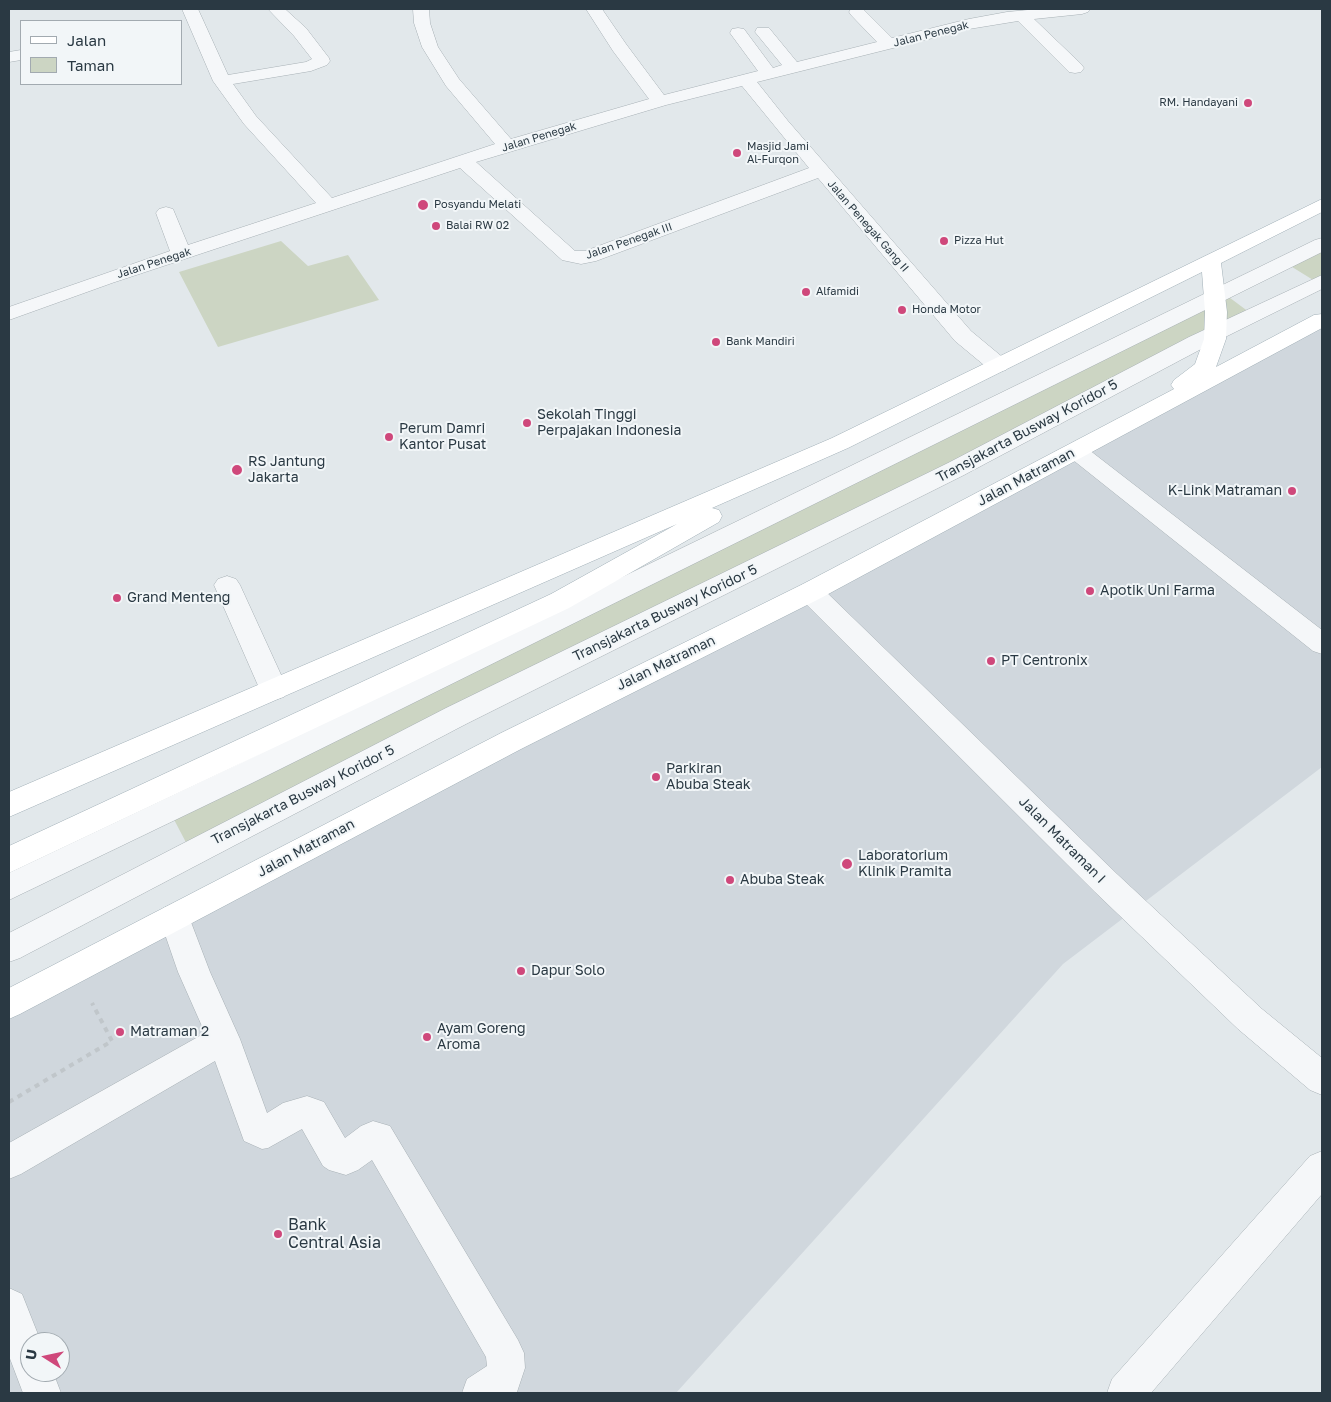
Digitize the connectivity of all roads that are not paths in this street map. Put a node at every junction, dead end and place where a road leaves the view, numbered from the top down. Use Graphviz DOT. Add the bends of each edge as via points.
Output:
graph roads {
  1 [pos="190,9"];
  2 [pos="276,9"];
  3 [pos="421,9"];
  4 [pos="594,9"];
  5 [pos="954,9"];
  6 [pos="1082,9"];
  7 [pos="857,12"];
  8 [pos="1022,16"];
  9 [pos="969,24"];
  10 [pos="763,32"];
  11 [pos="738,33"];
  12 [pos="888,44"];
  13 [pos="792,67"];
  14 [pos="1074,68"];
  15 [pos="768,73"];
  16 [pos="746,79"];
  17 [pos="222,82"];
  18 [pos="660,101"];
  19 [pos="507,146"];
  20 [pos="464,161"];
  21 [pos="820,171"];
  22 [pos="1322,205"];
  23 [pos="329,206"];
  24 [pos="166,213"];
  25 [pos="1322,244"];
  26 [pos="181,254"];
  27 [pos="1212,260"];
  28 [pos="1322,281"];
  29 [pos="1214,296"];
  30 [pos="9,314"];
  31 [pos="1322,320"];
  32 [pos="1215,333"];
  33 [pos="998,365"];
  34 [pos="840,443"];
  35 [pos="1076,451"];
  36 [pos="227,585"];
  37 [pos="810,592"];
  38 [pos="1322,644"];
  39 [pos="274,690"];
  40 [pos="9,805"];
  41 [pos="9,860"];
  42 [pos="9,887"];
  43 [pos="174,917"];
  44 [pos="9,948"];
  45 [pos="9,992"];
  46 [pos="9,1004"];
  47 [pos="224,1039"];
  48 [pos="1322,1078"];
  49 [pos="9,1162"];
  50 [pos="1322,1168"];
  51 [pos="9,1307"];
  52 [pos="20,1336"];
  53 [pos="481,1393"];
  54 [pos="1126,1393"];
  1 -- 17 [label="street"];
  2 -- 17 [label="street" via="300,32 321,61 312,66"];
  3 -- 19 [label="street" via="430,47 452,82"];
  4 -- 18 [label="street"];
  5 -- 9 [label="street"];
  6 -- 8 [label="street, Jalan Penegak"];
  7 -- 12 [label="street"];
  8 -- 9 [label="street, Jalan Penegak"];
  8 -- 14 [label="street"];
  9 -- 12 [label="street, Jalan Penegak"];
  10 -- 13 [label="street"];
  11 -- 15 [label="street"];
  12 -- 13 [label="street, Jalan Penegak"];
  13 -- 15 [label="street, Jalan Penegak"];
  15 -- 16 [label="street, Jalan Penegak"];
  16 -- 18 [label="street, Jalan Penegak"];
  16 -- 21 [label="street, Jalan Penegak Gang II"];
  17 -- 23 [label="street" via="250,120"];
  18 -- 19 [label="street, Jalan Penegak"];
  19 -- 20 [label="street, Jalan Penegak"];
  20 -- 21 [label="street, Jalan Penegak III" via="570,256 581,258"];
  20 -- 23 [label="street, Jalan Penegak"];
  21 -- 33 [label="street, Jalan Penegak Gang II" via="963,336"];
  22 -- 27 [label="main road"];
  23 -- 26 [label="street, Jalan Penegak"];
  24 -- 26 [label="street"];
  25 -- 29 [label="street"];
  26 -- 30 [label="street, Jalan Penegak"];
  27 -- 29 [label="main road, Jalan Matraman"];
  27 -- 33 [label="main road"];
  28 -- 32 [label="street, Transjakarta Busway Koridor 5"];
  29 -- 32 [label="main road, Jalan Matraman"];
  29 -- 42 [label="street"];
  31 -- 35 [label="main road, Jalan Matraman"];
  32 -- 44 [label="street, Transjakarta Busway Koridor 5" via="956,469 456,716"];
  32 -- 45 [label="main road, Jalan Matraman" via="1205,367 1183,384"];
  33 -- 34 [label="main road"];
  34 -- 39 [label="main road"];
  34 -- 41 [label="main road" via="560,601"];
  35 -- 37 [label="main road, Jalan Matraman"];
  35 -- 38 [label="street"];
  36 -- 39 [label="street"];
  37 -- 43 [label="main road, Jalan Matraman" via="511,741"];
  37 -- 48 [label="street, Jalan Matraman I" via="1106,883 1250,1019"];
  39 -- 40 [label="main road"];
  43 -- 46 [label="main road, Jalan Matraman"];
  43 -- 47 [label="street"];
  47 -- 49 [label="street"];
  47 -- 53 [label="street" via="259,1132 268,1131 295,1115 307,1112 312,1114 335,1154 341,1158 378,1138 505,1353 503,1378"];
  50 -- 54 [label="street"];
  51 -- 52 [label="street"];
}
